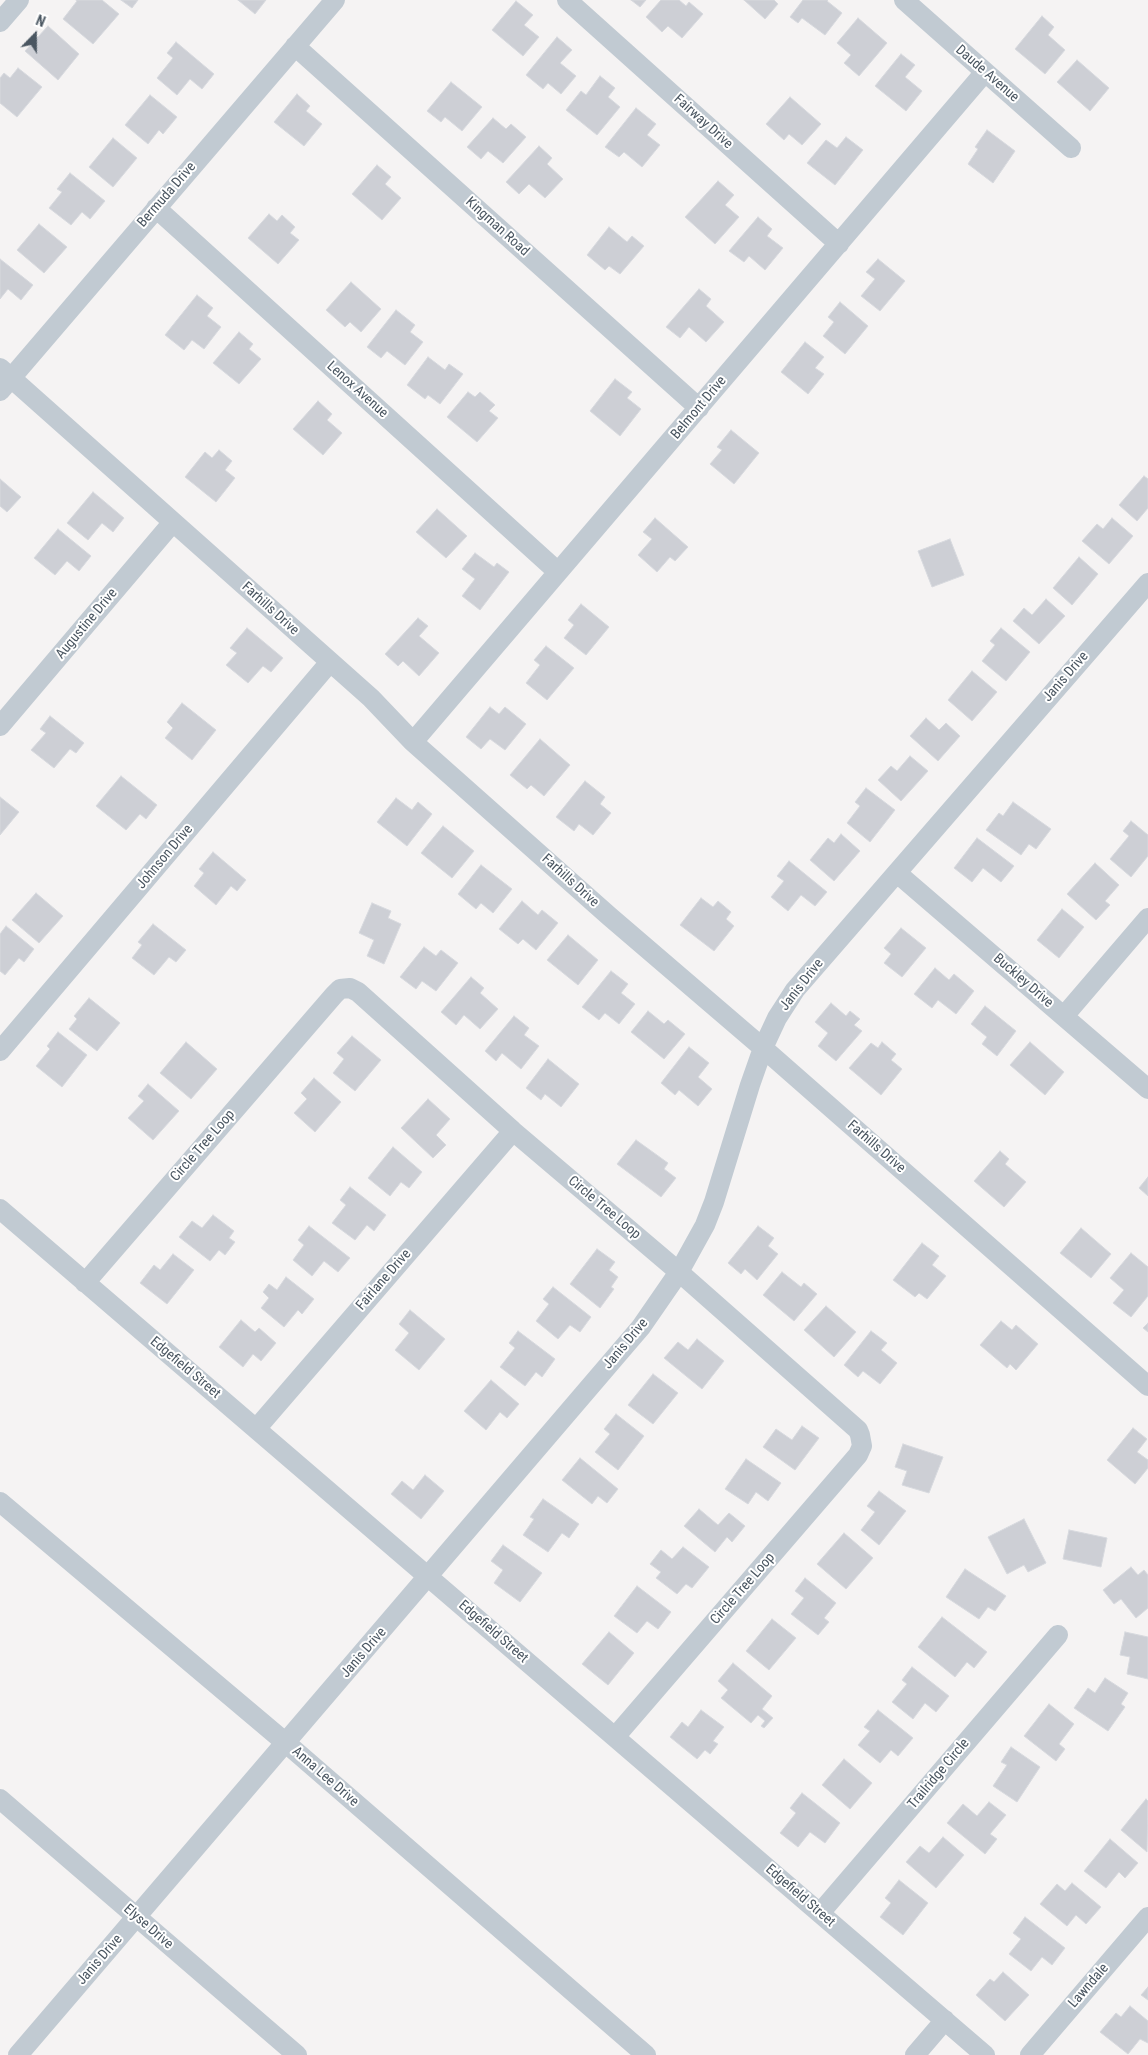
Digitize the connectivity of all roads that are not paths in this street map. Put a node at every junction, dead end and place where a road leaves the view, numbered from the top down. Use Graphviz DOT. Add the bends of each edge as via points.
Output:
graph roads {
  1 [pos="19,0"];
  2 [pos="335,0"];
  3 [pos="567,0"];
  4 [pos="904,0"];
  5 [pos="0,22"];
  6 [pos="295,46"];
  7 [pos="985,72"];
  8 [pos="1071,148"];
  9 [pos="156,208"];
  10 [pos="839,244"];
  11 [pos="4,379"];
  12 [pos="699,408"];
  13 [pos="173,522"];
  14 [pos="558,572"];
  15 [pos="1148,583"];
  16 [pos="330,662"];
  17 [pos="0,726"];
  18 [pos="413,742"];
  19 [pos="897,872"];
  20 [pos="1148,918"];
  21 [pos="1064,1016"];
  22 [pos="764,1048"];
  23 [pos="0,1051"];
  24 [pos="1148,1089"];
  25 [pos="513,1131"];
  26 [pos="0,1209"];
  27 [pos="679,1272"];
  28 [pos="85,1283"];
  29 [pos="1148,1386"];
  30 [pos="256,1429"];
  31 [pos="0,1502"];
  32 [pos="428,1577"];
  33 [pos="1058,1635"];
  34 [pos="615,1737"];
  35 [pos="286,1743"];
  36 [pos="0,1799"];
  37 [pos="820,1914"];
  38 [pos="136,1917"];
  39 [pos="1148,1918"];
  40 [pos="945,2020"];
  41 [pos="18,2055"];
  42 [pos="297,2055"];
  43 [pos="646,2055"];
  44 [pos="916,2055"];
  45 [pos="986,2055"];
  46 [pos="1030,2055"];
  1 -- 5 [label="street"];
  2 -- 6 [label="street, Bermuda Drive"];
  3 -- 10 [label="street, Fairway Drive"];
  4 -- 7 [label="street, Daude Avenue"];
  6 -- 9 [label="street, Bermuda Drive"];
  6 -- 12 [label="street, Kingman Road"];
  7 -- 8 [label="street, Daude Avenue"];
  7 -- 10 [label="street, Belmont Drive"];
  9 -- 11 [label="street, Bermuda Drive"];
  9 -- 14 [label="street, Lenox Avenue"];
  10 -- 12 [label="street, Belmont Drive"];
  11 -- 13 [label="street, Farhills Drive"];
  12 -- 14 [label="street, Belmont Drive"];
  13 -- 16 [label="street, Farhills Drive"];
  13 -- 17 [label="street, Augustine Drive"];
  14 -- 18 [label="street, Belmont Drive"];
  15 -- 19 [label="street, Janis Drive"];
  16 -- 18 [label="street, Farhills Drive" via="371,698"];
  16 -- 23 [label="street, Johnson Drive"];
  18 -- 22 [label="street, Farhills Drive"];
  19 -- 21 [label="street, Buckley Drive"];
  19 -- 22 [label="street, Janis Drive" via="795,990 777,1018"];
  20 -- 21 [label="street"];
  21 -- 24 [label="street, Buckley Drive"];
  22 -- 27 [label="street, Janis Drive" via="714,1202"];
  22 -- 29 [label="street, Farhills Drive"];
  25 -- 27 [label="street, Circle Tree Loop"];
  25 -- 28 [label="street, Circle Tree Loop" via="358,992 350,988 340,989"];
  25 -- 30 [label="street, Fairlane Drive"];
  26 -- 28 [label="street, Edgefield Street"];
  27 -- 32 [label="street, Janis Drive" via="641,1327"];
  27 -- 34 [label="street, Circle Tree Loop" via="858,1430 862,1446 858,1455"];
  28 -- 30 [label="street, Edgefield Street"];
  30 -- 32 [label="street, Edgefield Street"];
  31 -- 35 [label="street, Anna Lee Drive"];
  32 -- 34 [label="street, Edgefield Street"];
  32 -- 35 [label="street, Janis Drive"];
  33 -- 37 [label="street, Trailridge Circle"];
  34 -- 37 [label="street, Edgefield Street"];
  35 -- 38 [label="street, Janis Drive"];
  35 -- 43 [label="street, Anna Lee Drive"];
  36 -- 38 [label="street, Elyse Drive"];
  37 -- 40 [label="street, Edgefield Street"];
  38 -- 41 [label="street, Janis Drive"];
  38 -- 42 [label="street, Elyse Drive"];
  39 -- 46 [label="street, Lawndale"];
  40 -- 44 [label="street"];
  40 -- 45 [label="street, Edgefield Street"];
}
